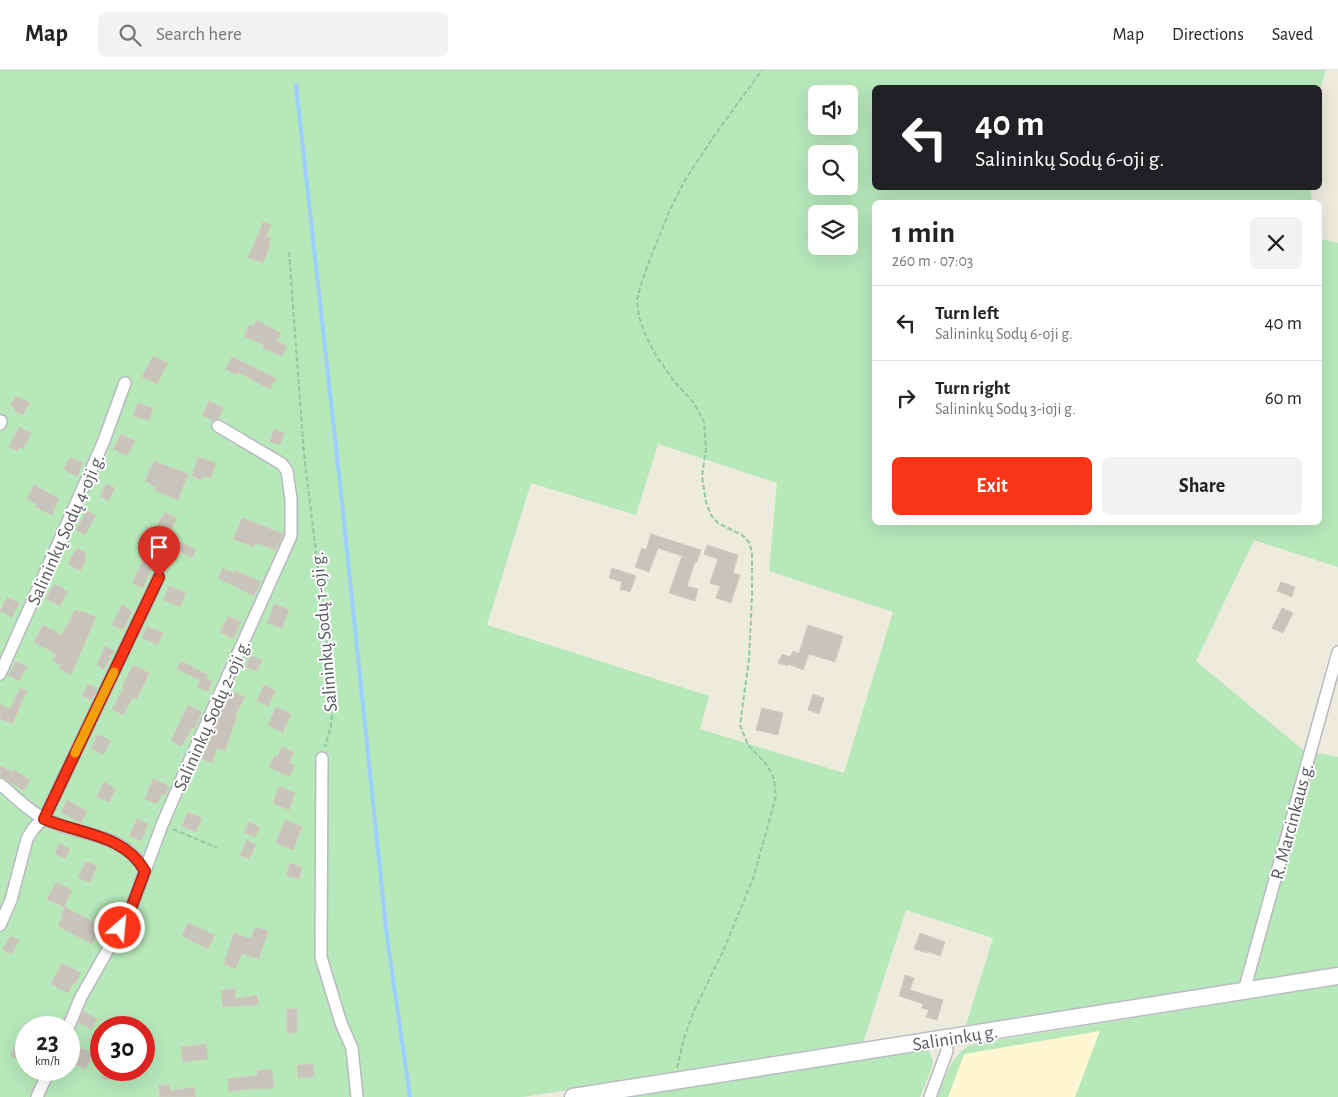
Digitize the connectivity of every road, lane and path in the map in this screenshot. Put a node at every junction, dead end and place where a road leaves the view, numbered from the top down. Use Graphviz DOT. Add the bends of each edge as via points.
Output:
graph roads {
  1 [pos="762,70"];
  2 [pos="289,252"];
  3 [pos="125,383"];
  4 [pos="218,426"];
  5 [pos="159,577"];
  6 [pos="1338,652"];
  7 [pos="0,674"];
  8 [pos="322,758"];
  9 [pos="0,784"];
  10 [pos="44,819"];
  11 [pos="162,825"];
  12 [pos="217,848"];
  13 [pos="145,871"];
  14 [pos="0,925"];
  15 [pos="1338,976"];
  16 [pos="1244,991"];
  17 [pos="73,1016"];
  18 [pos="946,1038"];
  19 [pos="675,1080"];
  20 [pos="44,1081"];
  21 [pos="36,1097"];
  22 [pos="358,1097"];
  23 [pos="573,1097"];
  24 [pos="930,1097"];
  1 -- 19 [label="path" via="685,180 650,259 637,300 639,317 655,354 694,403 704,422 706,448 702,476 706,502 718,523 742,535 752,552 749,658 740,725 748,745 774,779 776,796 754,876 693,1013"];
  2 -- 8 [label="path, Salininkų Sodų 1-oji g." via="304,454 328,642 332,710"];
  3 -- 7 [label="street, Salininkų Sodų 4-oji g." via="104,443"];
  4 -- 11 [label="street, Salininkų Sodų 2-oji g." via="282,464 287,471 291,536"];
  5 -- 10 [label="street"];
  6 -- 16 [label="street, R. Marcinkaus g."];
  8 -- 22 [label="street" via="321,957 352,1048"];
  9 -- 10 [label="street"];
  10 -- 13 [label="street" via="116,843 133,854"];
  10 -- 14 [label="street" via="36,824 27,839 11,900"];
  11 -- 12 [label="path"];
  11 -- 13 [label="street, Salininkų Sodų 2-oji g."];
  13 -- 17 [label="street, Salininkų Sodų 2-oji g." via="130,911"];
  15 -- 16 [label="main road, Salininkų g."];
  16 -- 18 [label="main road, Salininkų g."];
  18 -- 19 [label="main road, Salininkų g."];
  18 -- 24 [label="street" via="947,1051"];
  19 -- 23 [label="main road, Salininkų g."];
  20 -- 21 [label="street"];
}
